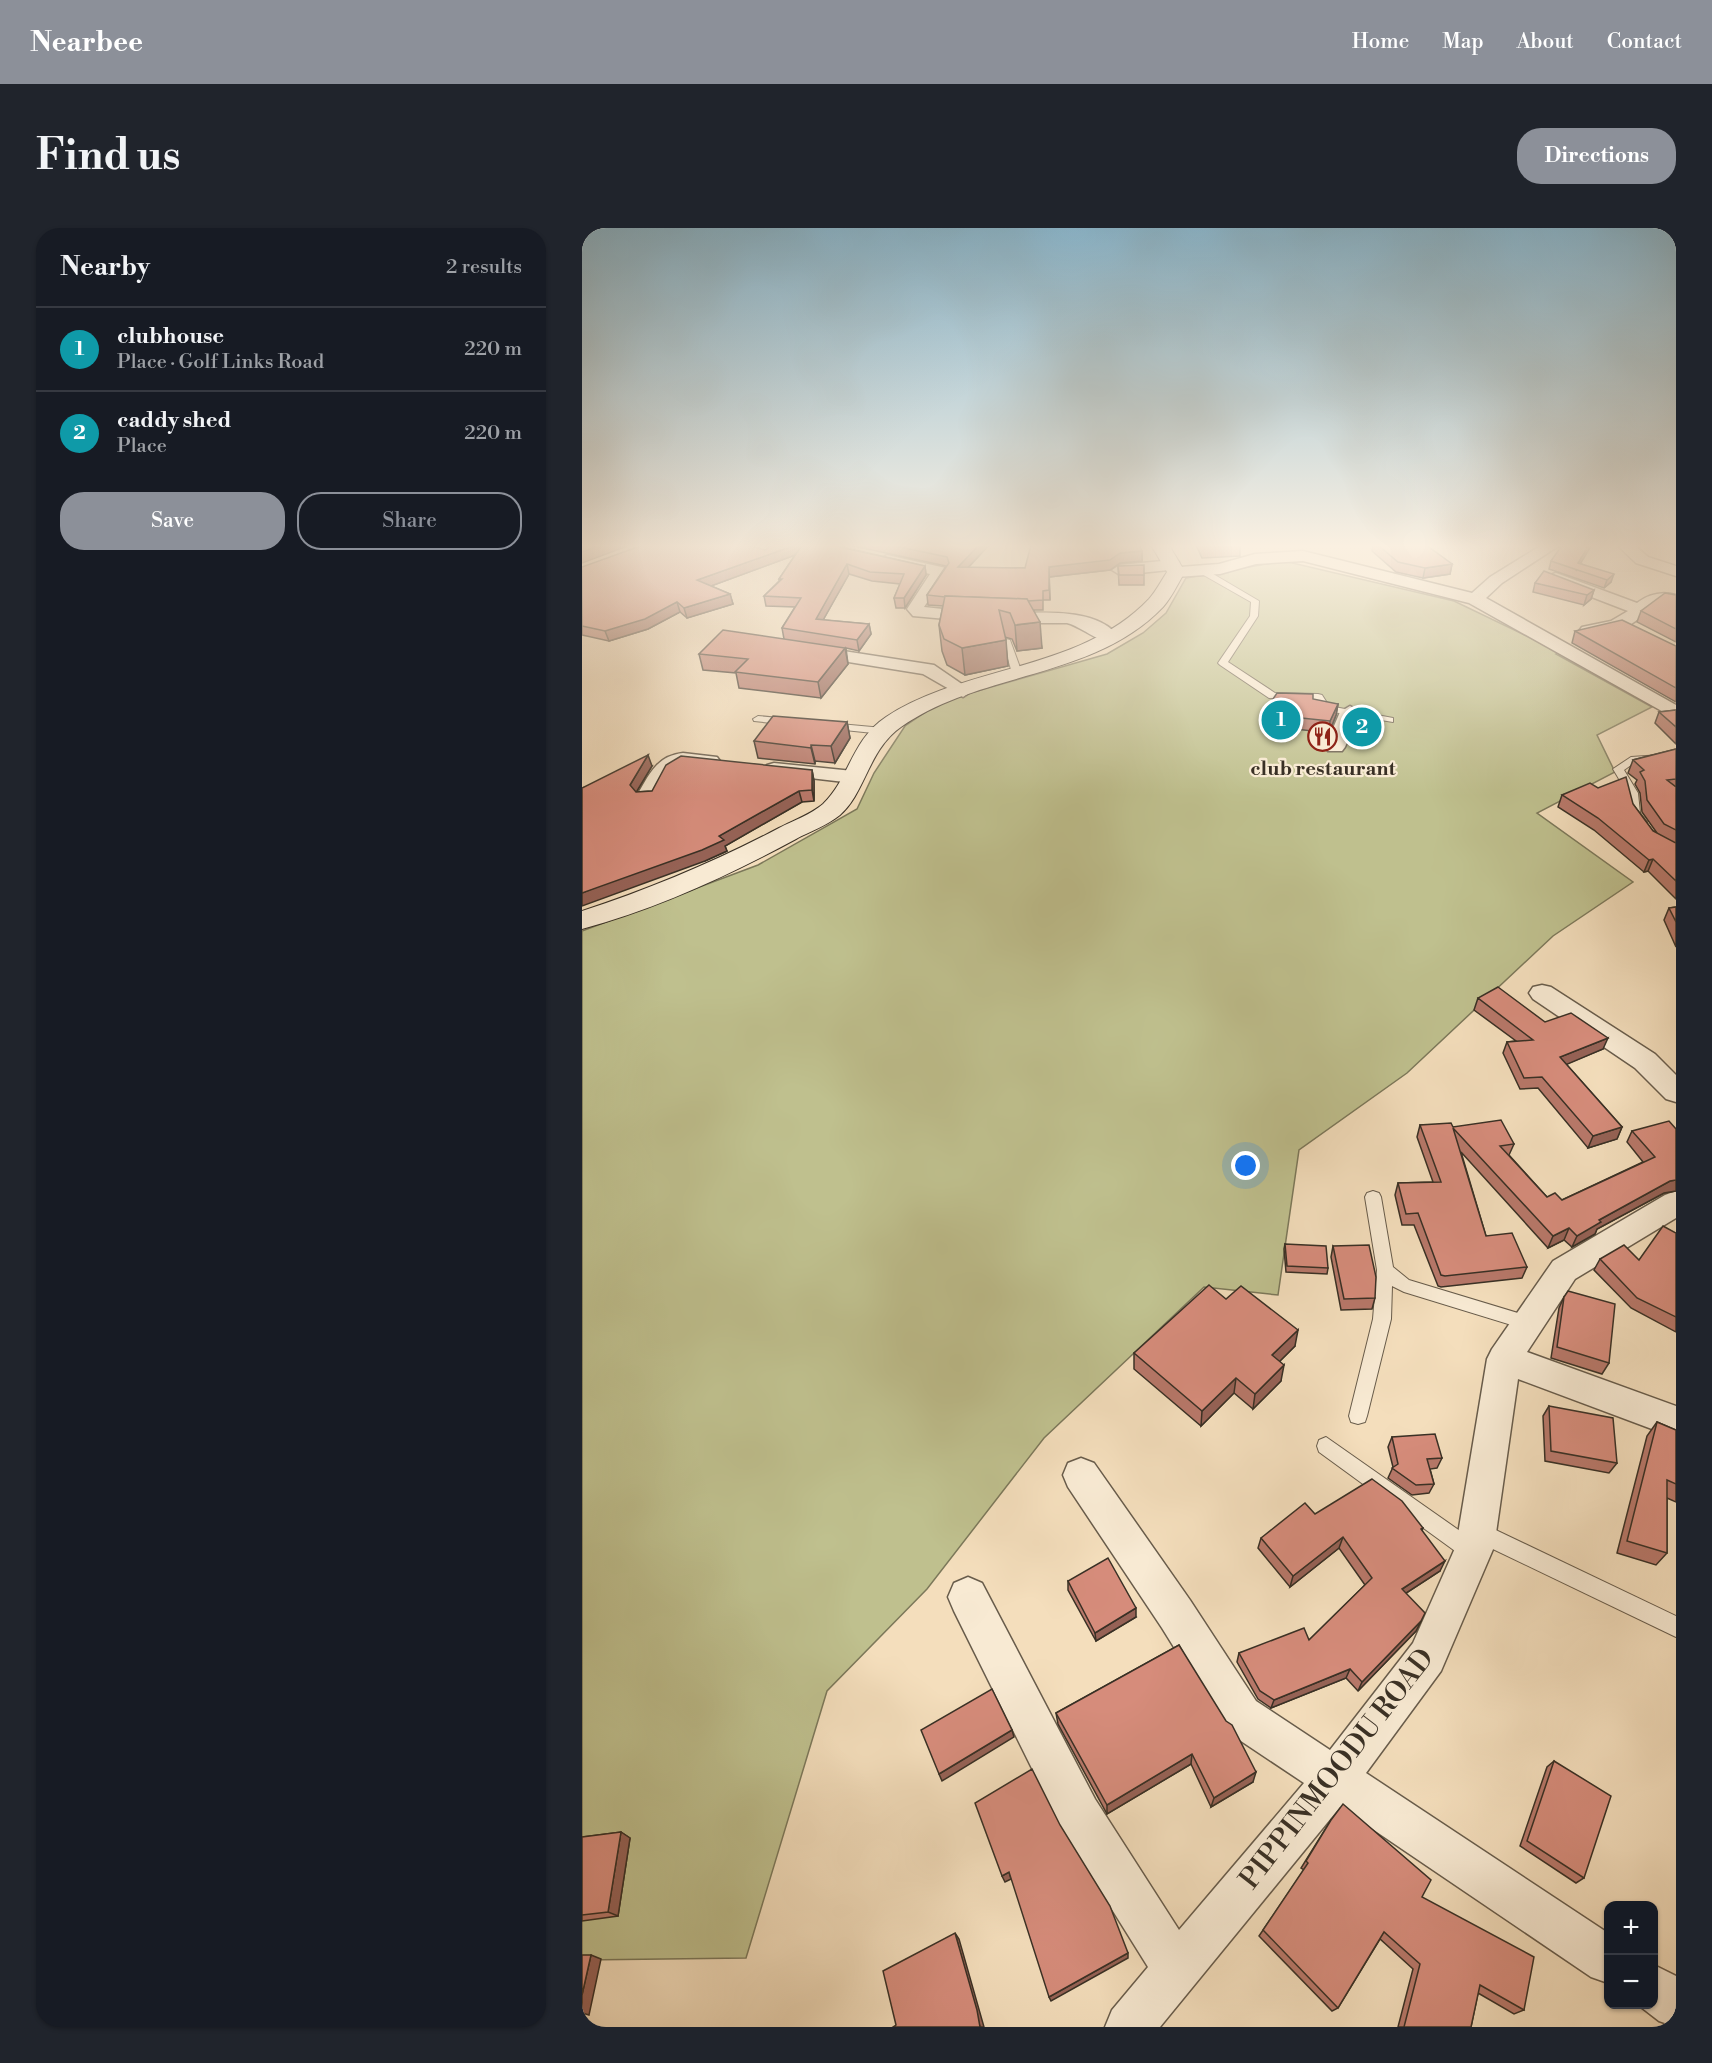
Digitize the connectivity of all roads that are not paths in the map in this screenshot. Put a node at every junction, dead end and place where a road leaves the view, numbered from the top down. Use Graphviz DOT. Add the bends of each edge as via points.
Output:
graph roads {
  1 [pos="1097,629"];
  2 [pos="1121,629"];
  3 [pos="1245,629"];
  4 [pos="1531,629"];
  5 [pos="1596,629"];
  6 [pos="1633,629"];
  7 [pos="1639,632"];
  8 [pos="1110,637"];
  9 [pos="1005,640"];
  10 [pos="1551,640"];
  11 [pos="790,647"];
  12 [pos="1017,673"];
  13 [pos="963,691"];
  14 [pos="1350,712"];
  15 [pos="1676,713"];
  16 [pos="758,719"];
  17 [pos="1389,720"];
  18 [pos="883,731"];
  19 [pos="1335,747"];
  20 [pos="1676,757"];
  21 [pos="735,764"];
  22 [pos="759,767"];
  23 [pos="853,777"];
  24 [pos="647,797"];
  25 [pos="1647,831"];
  26 [pos="582,920"];
  27 [pos="1542,993"];
  28 [pos="1676,1092"];
  29 [pos="1373,1197"];
  30 [pos="1676,1203"];
  31 [pos="1385,1270"];
  32 [pos="1528,1323"];
  33 [pos="1504,1359"];
  34 [pos="1358,1416"];
  35 [pos="1676,1422"];
  36 [pos="1326,1446"];
  37 [pos="1081,1475"];
  38 [pos="1476,1542"];
  39 [pos="968,1597"];
  40 [pos="1676,1627"];
  41 [pos="1334,1780"];
  42 [pos="1604,1957"];
  43 [pos="1177,1969"];
  44 [pos="1658,1992"];
  45 [pos="1676,2004"];
  46 [pos="1129,2027"];
  1 -- 8 [label="street"];
  2 -- 8 [label="street"];
  3 -- 14 [label="lane" via="1223,663 1274,696 1318,697 1325,708"];
  4 -- 10 [label="street"];
  5 -- 10 [label="street"];
  6 -- 7 [label="street"];
  8 -- 12 [label="street" via="1082,652"];
  9 -- 12 [label="lane"];
  10 -- 15 [label="street"];
  11 -- 13 [label="street" via="928,669"];
  12 -- 13 [label="street"];
  13 -- 18 [label="street" via="931,701"];
  14 -- 17 [label="lane"];
  14 -- 19 [label="street"];
  16 -- 18 [label="lane"];
  18 -- 23 [label="street" via="871,741"];
  20 -- 25 [label="lane" via="1631,760 1618,769 1632,793 1634,813"];
  21 -- 24 [label="street" via="683,758 671,761 660,769"];
  22 -- 23 [label="street"];
  23 -- 26 [label="street" via="831,810 736,861 630,905"];
  27 -- 28 [label="street" via="1644,1061"];
  29 -- 31 [label="lane"];
  30 -- 32 [label="street, PIPPINMOODU ROAD" via="1564,1270"];
  31 -- 32 [label="lane" via="1404,1285"];
  31 -- 34 [label="lane" via="1382,1319"];
  32 -- 33 [label="street, PIPPINMOODU ROAD"];
  33 -- 35 [label="street"];
  33 -- 38 [label="street, PIPPINMOODU ROAD"];
  36 -- 38 [label="lane"];
  37 -- 41 [label="street" via="1241,1716"];
  38 -- 40 [label="lane"];
  38 -- 41 [label="street, PIPPINMOODU ROAD" via="1427,1657"];
  39 -- 43 [label="street" via="1079,1815"];
  41 -- 42 [label="street"];
  41 -- 43 [label="street, PIPPINMOODU ROAD"];
  43 -- 46 [label="street, PIPPINMOODU ROAD"];
  44 -- 45 [label="street"];
}
